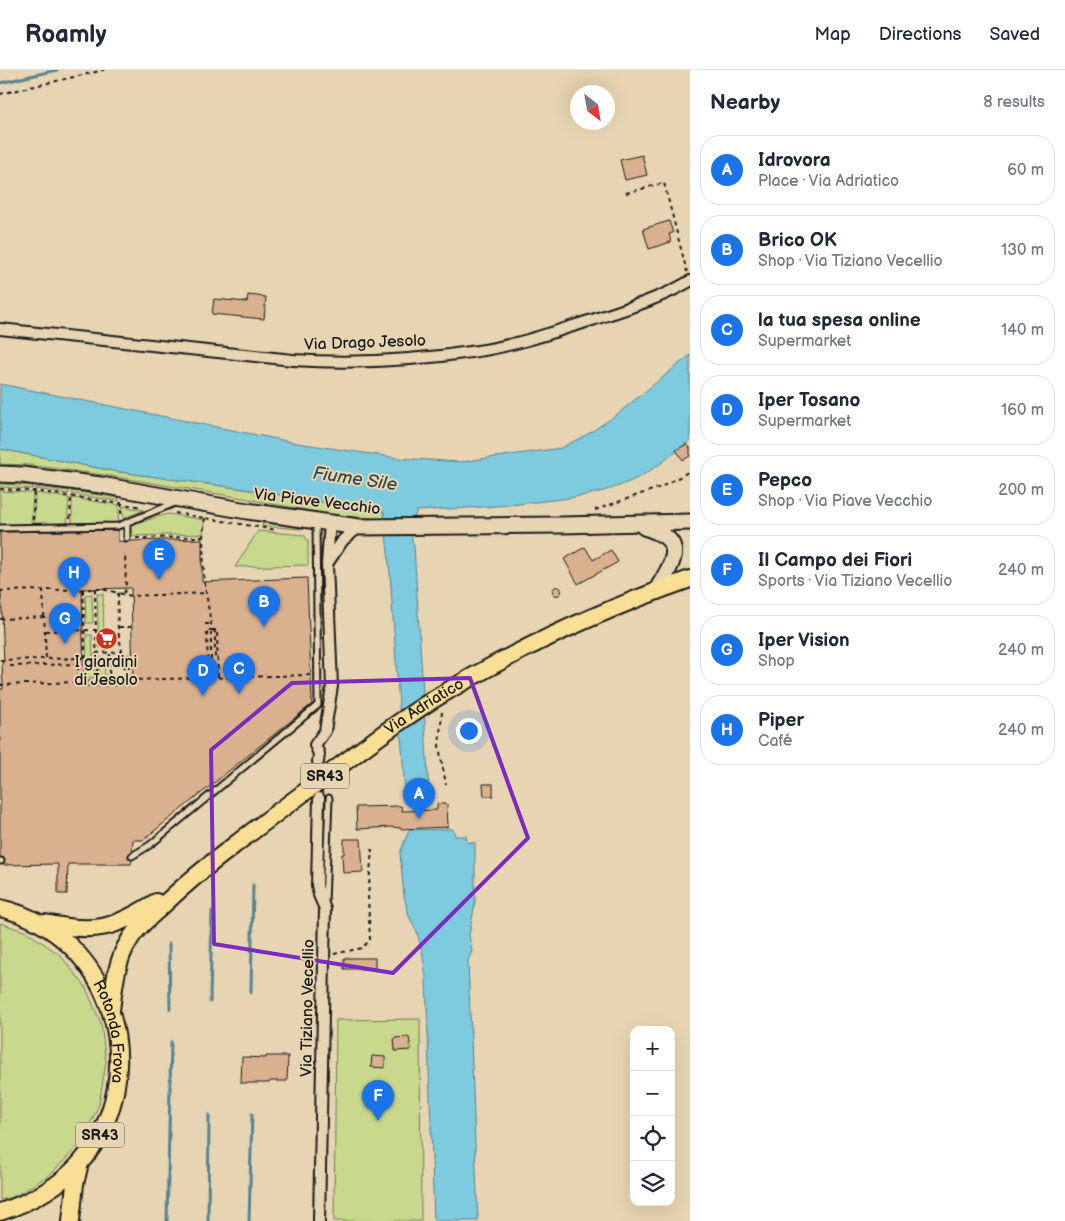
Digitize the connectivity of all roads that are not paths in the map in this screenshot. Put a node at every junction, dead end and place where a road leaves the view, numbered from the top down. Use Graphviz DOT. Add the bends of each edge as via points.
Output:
graph roads {
  1 [pos="690,281"];
  2 [pos="0,328"];
  3 [pos="0,474"];
  4 [pos="185,499"];
  5 [pos="323,521"];
  6 [pos="690,522"];
  7 [pos="124,523"];
  8 [pos="633,523"];
  9 [pos="359,527"];
  10 [pos="0,528"];
  11 [pos="127,538"];
  12 [pos="328,564"];
  13 [pos="690,579"];
  14 [pos="656,591"];
  15 [pos="318,762"];
  16 [pos="324,798"];
  17 [pos="132,856"];
  18 [pos="188,882"];
  19 [pos="0,908"];
  20 [pos="34,920"];
  21 [pos="111,1010"];
  22 [pos="80,1164"];
  23 [pos="0,1212"];
  24 [pos="71,1221"];
  25 [pos="318,1221"];
  1 -- 2 [label="street, Via Drago Jesolo" via="632,307 545,335 478,351 390,359 293,360"];
  3 -- 4 [label="street, Via Piave Vecchio"];
  4 -- 5 [label="street, Via Piave Vecchio" via="247,512"];
  4 -- 7 [label="lane"];
  5 -- 9 [label="street, Via Piave Vecchio"];
  5 -- 12 [label="street"];
  5 -- 17 [label="lane" via="318,705 150,845"];
  6 -- 8 [label="street, Via Piave Vecchio"];
  7 -- 10 [label="lane"];
  7 -- 11 [label="lane"];
  8 -- 9 [label="street, Via Piave Vecchio"];
  8 -- 14 [label="street, Via Piave Vecchio" via="659,531 672,544 673,560"];
  9 -- 12 [label="street" via="343,540"];
  12 -- 15 [label="street" via="332,686 325,731 315,745"];
  13 -- 14 [label="main road, Via Adriatico / SR43"];
  14 -- 18 [label="main road, Via Adriatico / SR43" via="544,638 430,702"];
  16 -- 25 [label="street, Via Tiziano Vecellio" via="317,885 325,909"];
  18 -- 20 [label="main road, Via Adriatico / SR43" via="109,927 70,928"];
  18 -- 21 [label="main road, Via Adriatico / SR43" via="129,940 115,979"];
  19 -- 20 [label="main road, Rotonda Frova / SR43"];
  20 -- 21 [label="main road, Rotonda Frova / SR43" via="59,936 81,957 99,982"];
  21 -- 22 [label="main road, Rotonda Frova / SR43" via="118,1036 116,1091 96,1142"];
  22 -- 23 [label="main road, Rotonda Frova / SR43" via="55,1186 26,1203"];
  22 -- 24 [label="main road"];
}
